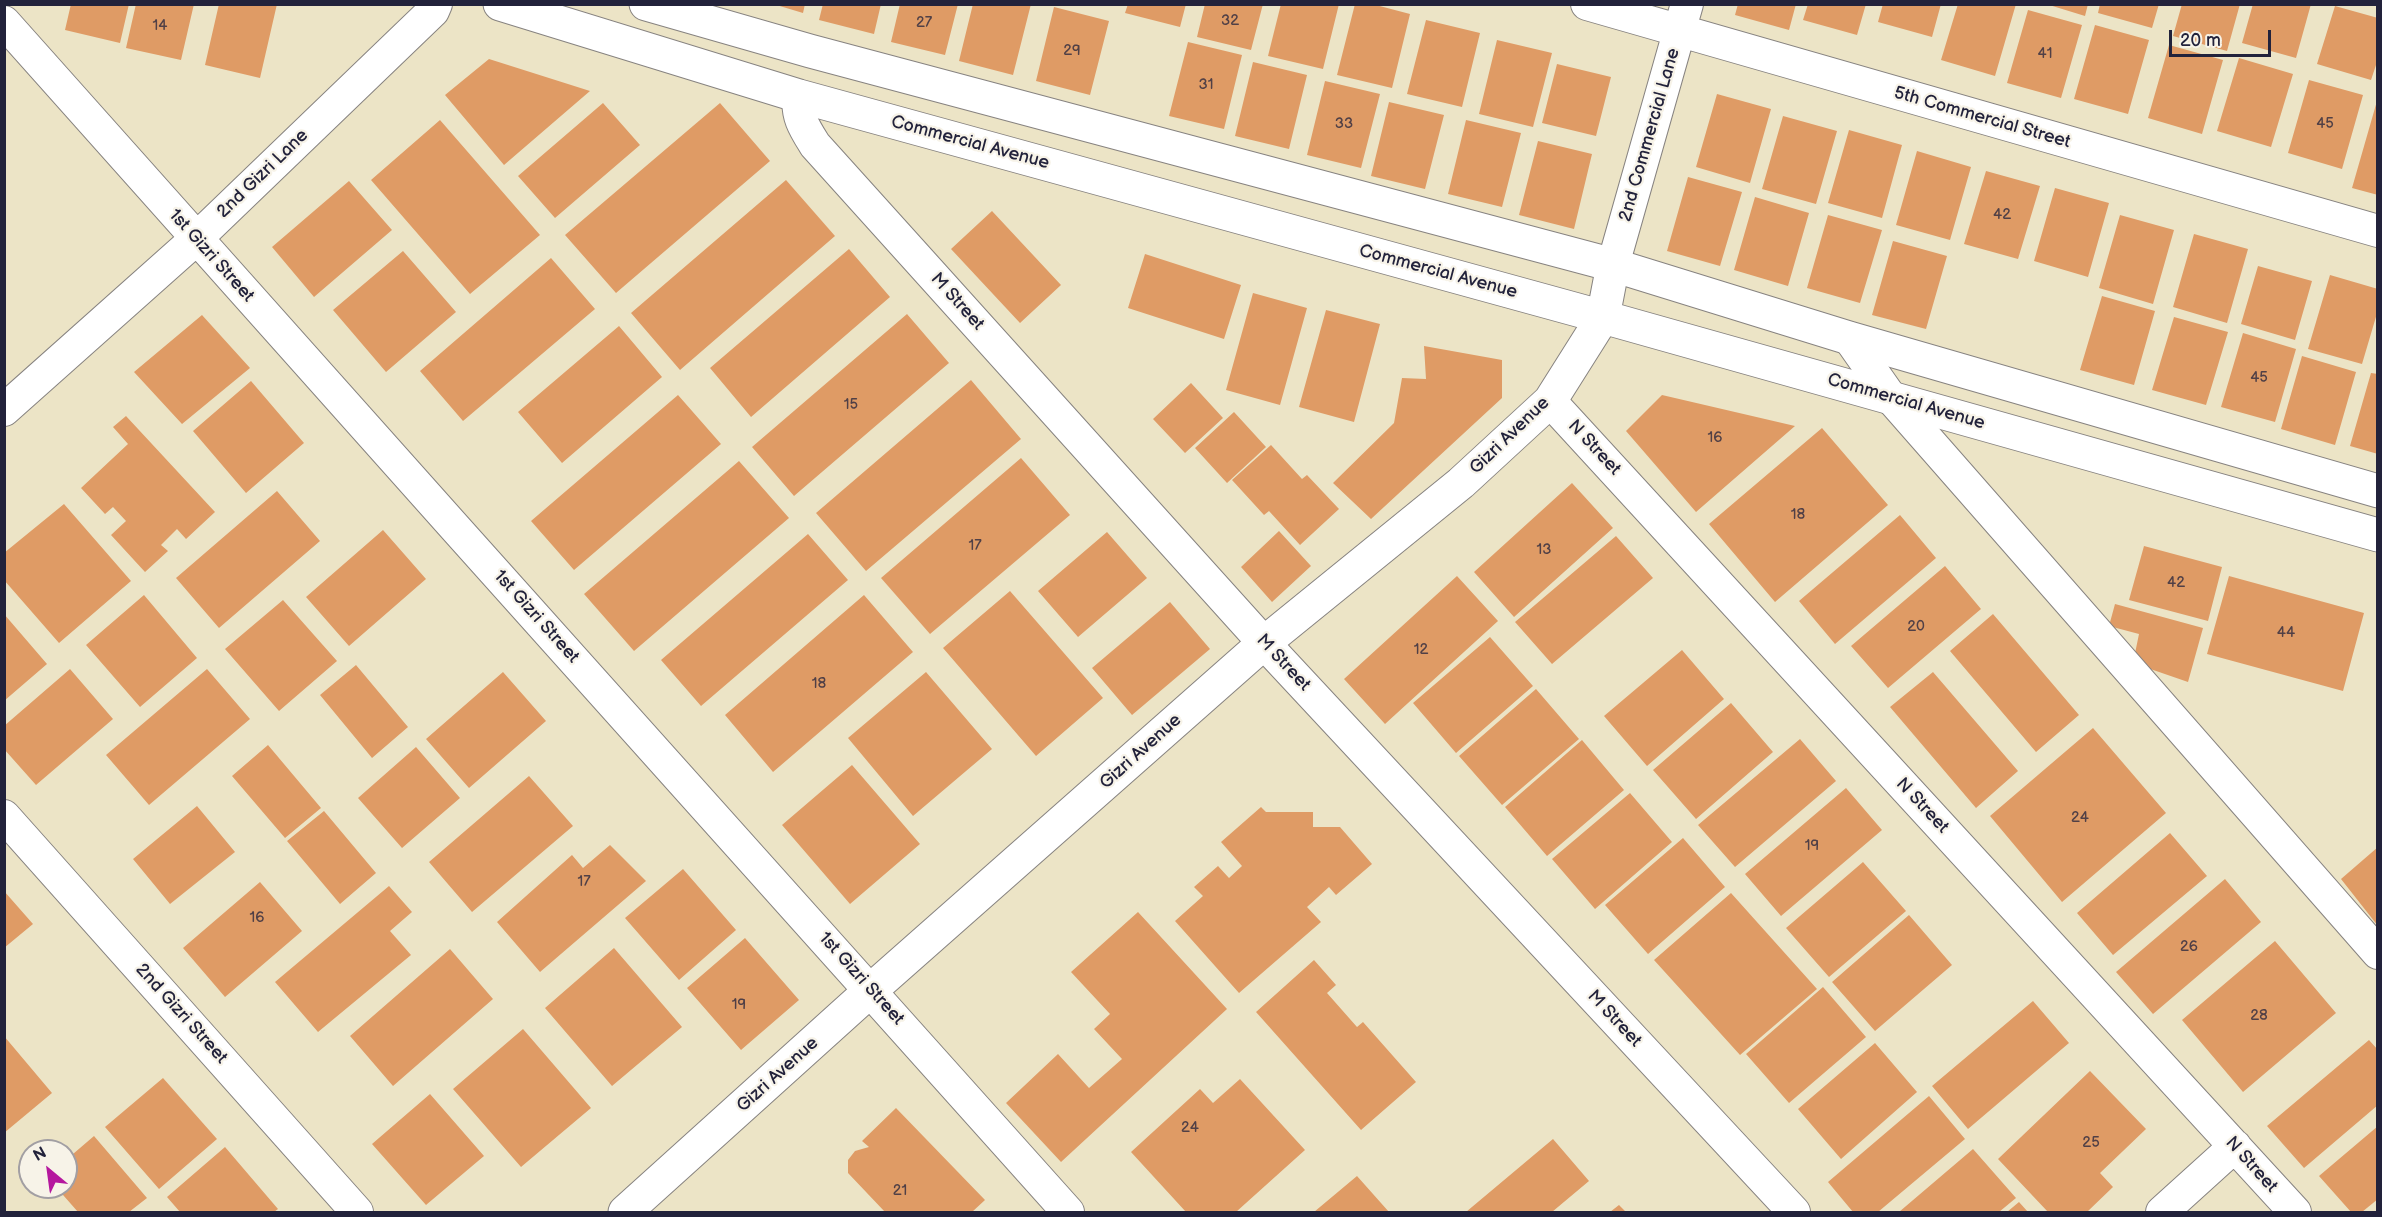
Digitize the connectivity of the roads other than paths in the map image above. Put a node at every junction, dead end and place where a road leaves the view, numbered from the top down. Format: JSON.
{"nodes":[{"id":1,"x":436,"y":4,"type":"edge"},
{"id":2,"x":500,"y":4,"type":"edge"},
{"id":3,"x":646,"y":4,"type":"edge"},
{"id":4,"x":1587,"y":4,"type":"edge"},
{"id":5,"x":1683,"y":18,"type":"edge"},
{"id":6,"x":4,"y":22,"type":"edge"},
{"id":7,"x":799,"y":96,"type":"junction"},
{"id":8,"x":2378,"y":231,"type":"edge"},
{"id":9,"x":196,"y":239,"type":"junction"},
{"id":10,"x":1612,"y":265,"type":"junction"},
{"id":11,"x":1604,"y":317,"type":"junction"},
{"id":12,"x":1849,"y":338,"type":"junction"},
{"id":13,"x":1891,"y":398,"type":"junction"},
{"id":14,"x":1550,"y":401,"type":"junction"},
{"id":15,"x":4,"y":410,"type":"edge"},
{"id":16,"x":2378,"y":491,"type":"edge"},
{"id":17,"x":2378,"y":535,"type":"edge"},
{"id":18,"x":1264,"y":643,"type":"junction"},
{"id":19,"x":4,"y":816,"type":"edge"},
{"id":20,"x":2378,"y":953,"type":"edge"},
{"id":21,"x":871,"y":990,"type":"junction"},
{"id":22,"x":2235,"y":1146,"type":"junction"},
{"id":23,"x":357,"y":1212,"type":"edge"},
{"id":24,"x":625,"y":1212,"type":"edge"},
{"id":25,"x":1068,"y":1212,"type":"edge"},
{"id":26,"x":1794,"y":1212,"type":"edge"},
{"id":27,"x":2162,"y":1212,"type":"edge"},
{"id":28,"x":2295,"y":1212,"type":"edge"}],
"edges":[{"from":1,"to":9,"type":"street","name":"2nd Gizri Lane"},
{"from":2,"to":7,"type":"main road","name":"Commercial Avenue"},
{"from":3,"to":10,"type":"main road"},
{"from":4,"to":5,"type":"street","name":"5th Commercial Street"},
{"from":5,"to":8,"type":"street","name":"5th Commercial Street"},
{"from":5,"to":10,"type":"street","name":"2nd Commercial Lane"},
{"from":6,"to":9,"type":"street","name":"1st Gizri Street"},
{"from":7,"to":11,"type":"main road","name":"Commercial Avenue"},
{"from":7,"to":18,"type":"street","name":"M Street"},
{"from":9,"to":15,"type":"street","name":"2nd Gizri Lane"},
{"from":9,"to":21,"type":"street","name":"1st Gizri Street"},
{"from":10,"to":11,"type":"main road","name":"Gizri Avenue"},
{"from":10,"to":12,"type":"main road"},
{"from":11,"to":13,"type":"main road","name":"Commercial Avenue"},
{"from":11,"to":14,"type":"main road","name":"Gizri Avenue"},
{"from":12,"to":13,"type":"street"},
{"from":12,"to":16,"type":"main road"},
{"from":13,"to":17,"type":"main road","name":"Commercial Avenue"},
{"from":13,"to":20,"type":"street"},
{"from":14,"to":18,"type":"main road","name":"Gizri Avenue"},
{"from":14,"to":22,"type":"street","name":"N Street"},
{"from":18,"to":21,"type":"main road","name":"Gizri Avenue"},
{"from":18,"to":26,"type":"street","name":"M Street"},
{"from":19,"to":23,"type":"street","name":"2nd Gizri Street"},
{"from":21,"to":24,"type":"main road","name":"Gizri Avenue"},
{"from":21,"to":25,"type":"street","name":"1st Gizri Street"},
{"from":22,"to":27,"type":"street"},
{"from":22,"to":28,"type":"street","name":"N Street"}]}
